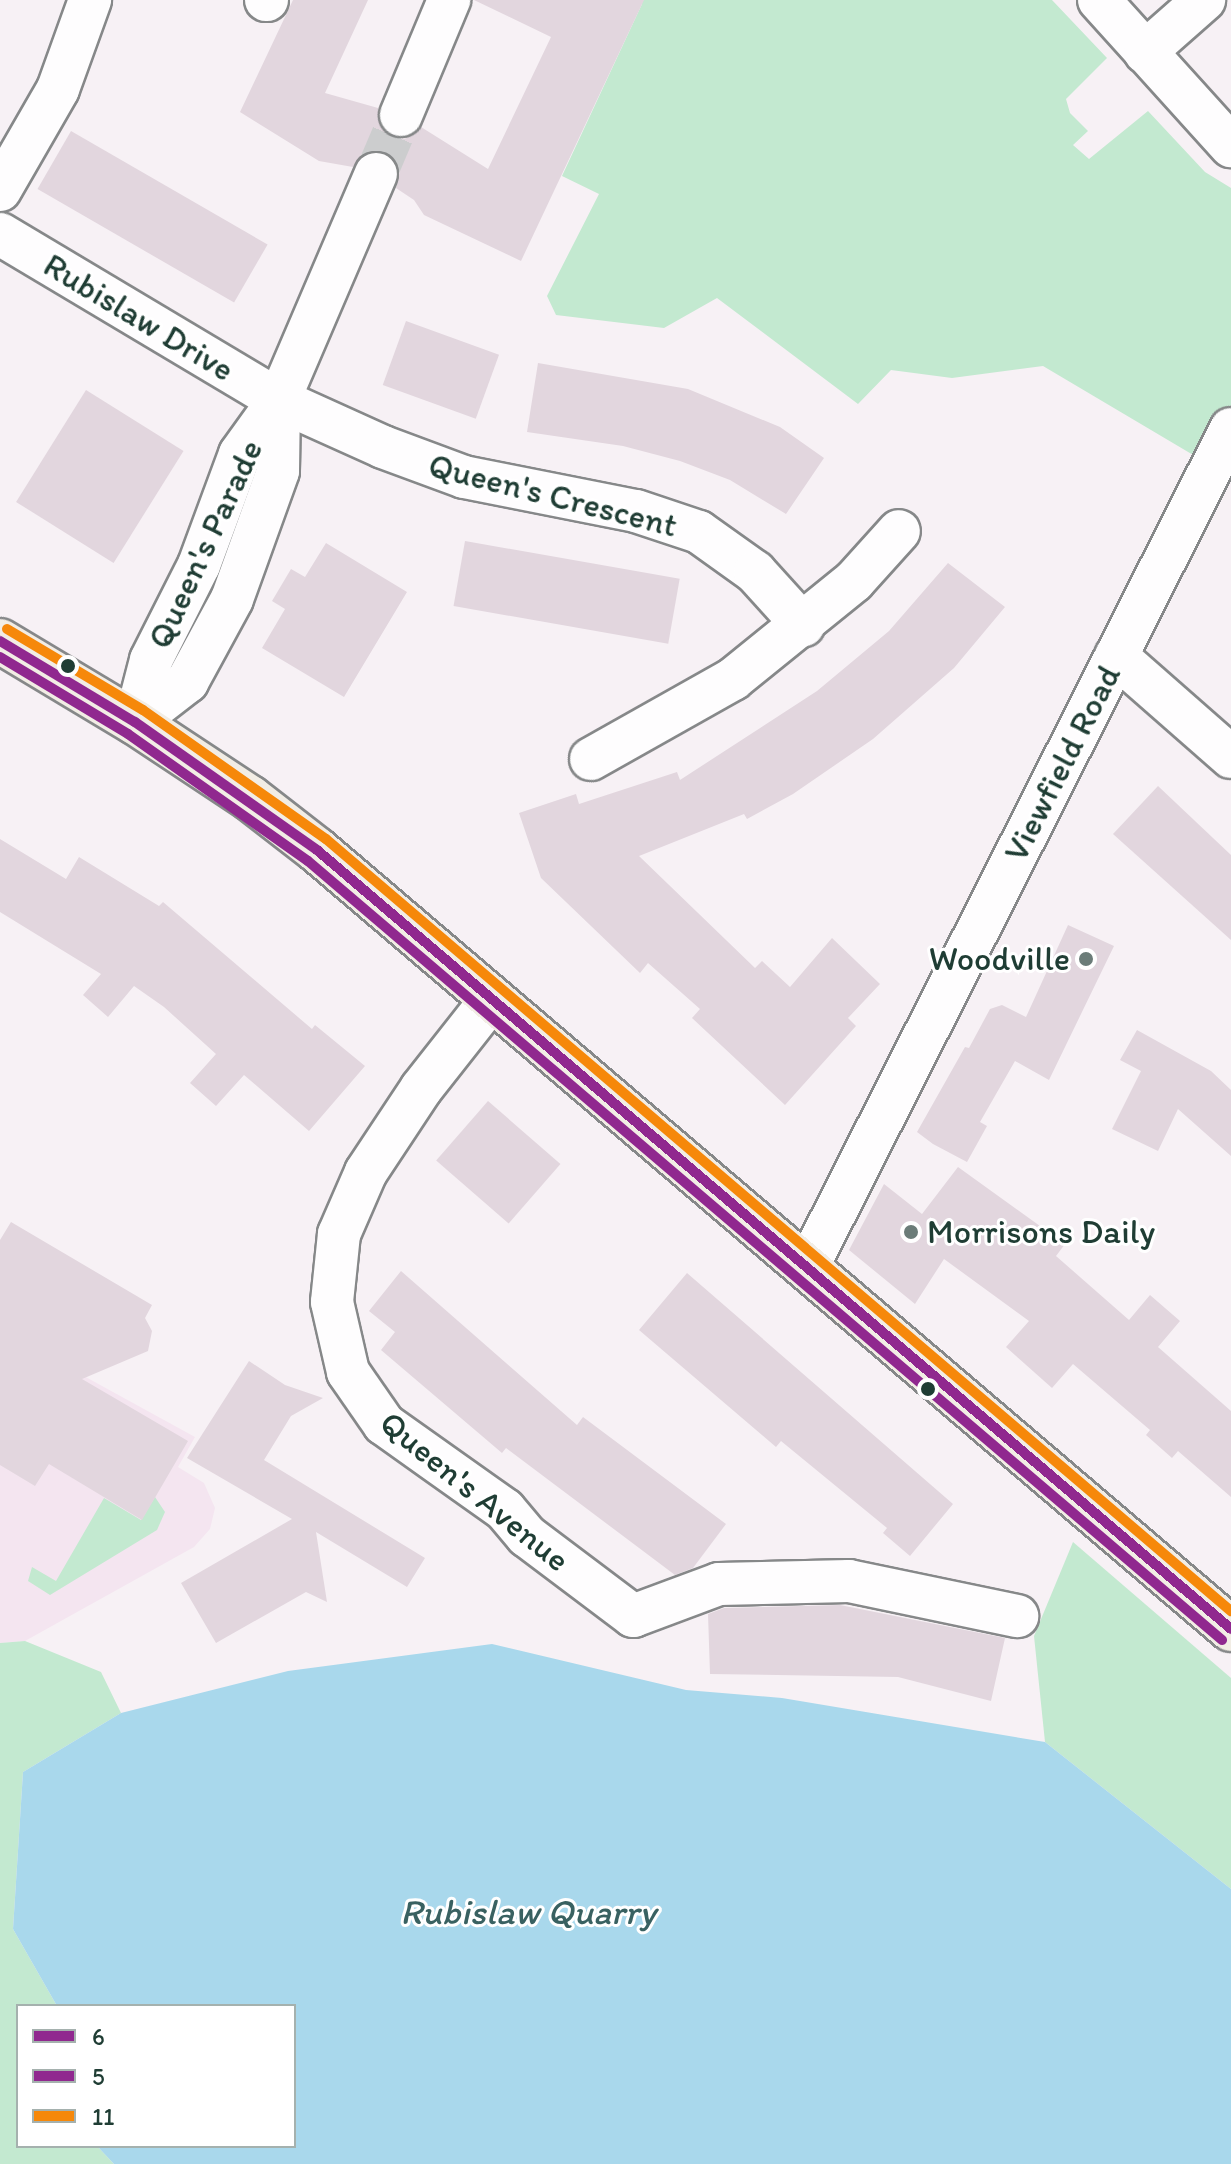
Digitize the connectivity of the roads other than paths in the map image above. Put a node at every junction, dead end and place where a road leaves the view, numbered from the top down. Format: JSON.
{"nodes":[{"id":1,"x":90,"y":0,"type":"edge"},
{"id":2,"x":449,"y":0,"type":"edge"},
{"id":3,"x":1099,"y":0,"type":"edge"},
{"id":4,"x":1204,"y":0,"type":"edge"},
{"id":5,"x":1145,"y":52,"type":"junction"},
{"id":6,"x":401,"y":115,"type":"tunnel mouth"},
{"id":7,"x":1231,"y":146,"type":"edge"},
{"id":8,"x":376,"y":174,"type":"tunnel mouth"},
{"id":9,"x":0,"y":190,"type":"edge"},
{"id":10,"x":0,"y":234,"type":"edge"},
{"id":11,"x":279,"y":400,"type":"junction"},
{"id":12,"x":1231,"y":429,"type":"edge"},
{"id":13,"x":899,"y":531,"type":"dead end"},
{"id":14,"x":803,"y":625,"type":"junction"},
{"id":15,"x":0,"y":641,"type":"edge"},
{"id":16,"x":1116,"y":656,"type":"junction"},
{"id":17,"x":135,"y":722,"type":"junction"},
{"id":18,"x":1231,"y":757,"type":"edge"},
{"id":19,"x":591,"y":759,"type":"dead end"},
{"id":20,"x":491,"y":1000,"type":"junction"},
{"id":21,"x":807,"y":1268,"type":"junction"},
{"id":22,"x":1017,"y":1616,"type":"dead end"},
{"id":23,"x":1231,"y":1629,"type":"edge"}],
"edges":[{"from":1,"to":9,"type":"street"},
{"from":2,"to":6,"type":"street"},
{"from":3,"to":5,"type":"street"},
{"from":4,"to":5,"type":"street"},
{"from":5,"to":7,"type":"street"},
{"from":8,"to":11,"type":"street"},
{"from":10,"to":11,"type":"street","name":"Rubislaw Drive"},
{"from":11,"to":14,"type":"street","name":"Queen's Crescent"},
{"from":11,"to":17,"type":"street","name":"Queen's Parade"},
{"from":12,"to":16,"type":"street","name":"Viewfield Road"},
{"from":13,"to":14,"type":"street"},
{"from":14,"to":19,"type":"street"},
{"from":15,"to":17,"type":"main road"},
{"from":16,"to":18,"type":"street"},
{"from":16,"to":21,"type":"street","name":"Viewfield Road"},
{"from":17,"to":20,"type":"main road"},
{"from":20,"to":21,"type":"main road"},
{"from":20,"to":22,"type":"street","name":"Queen's Avenue"},
{"from":21,"to":23,"type":"main road"}]}
